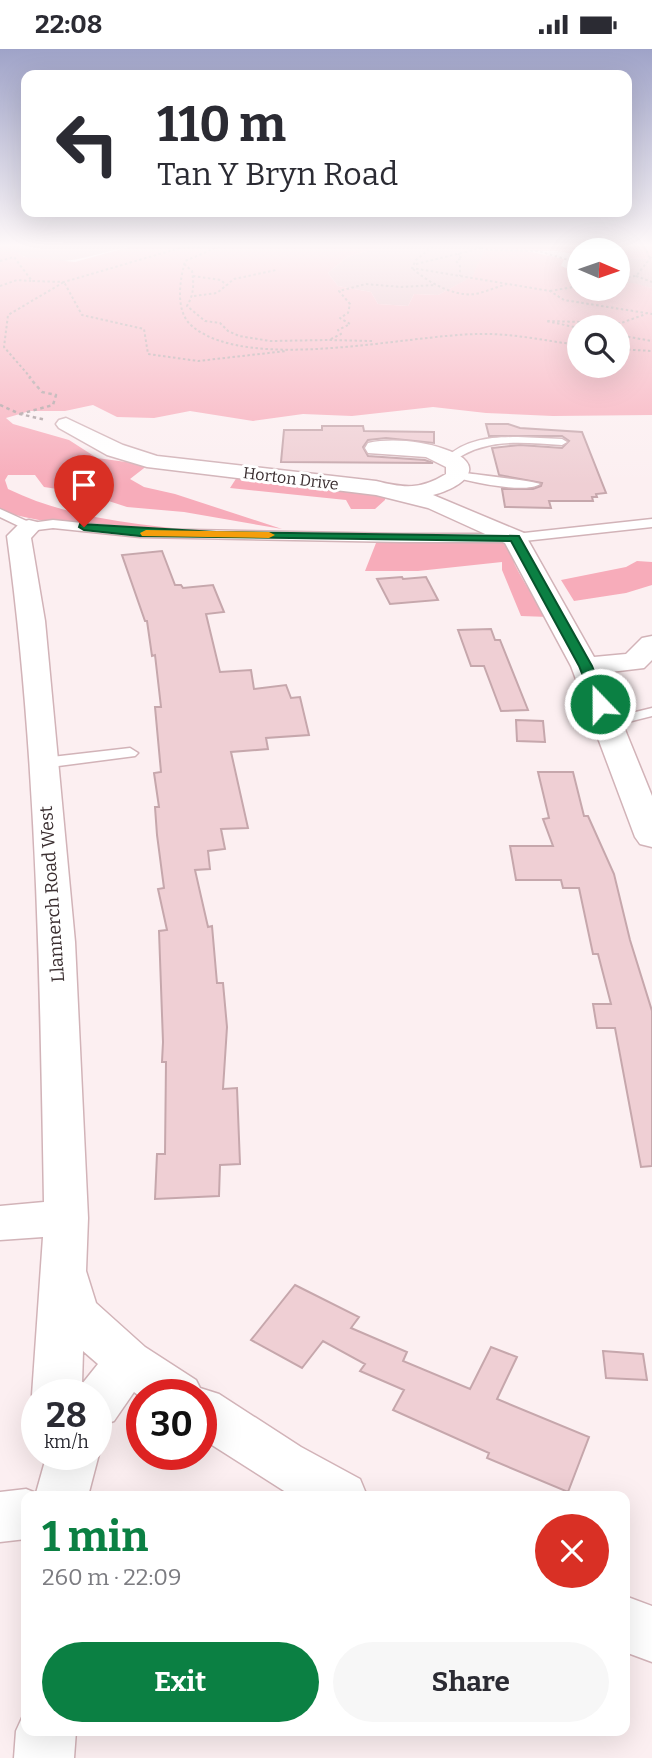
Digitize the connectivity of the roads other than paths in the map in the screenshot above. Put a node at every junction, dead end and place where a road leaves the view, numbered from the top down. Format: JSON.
{"nodes":[{"id":1,"x":66,"y":424,"type":"road end"},
{"id":2,"x":562,"y":442,"type":"dead end"},
{"id":3,"x":376,"y":448,"type":"dead end"},
{"id":4,"x":454,"y":467,"type":"junction"},
{"id":5,"x":534,"y":484,"type":"dead end"},
{"id":6,"x":408,"y":495,"type":"junction"},
{"id":7,"x":14,"y":520,"type":"edge"},
{"id":8,"x":652,"y":523,"type":"edge"},
{"id":9,"x":515,"y":538,"type":"junction"},
{"id":10,"x":652,"y":644,"type":"edge"},
{"id":11,"x":585,"y":666,"type":"junction"},
{"id":12,"x":652,"y":712,"type":"edge"},
{"id":13,"x":608,"y":723,"type":"junction"},
{"id":14,"x":130,"y":753,"type":"dead end"},
{"id":15,"x":43,"y":763,"type":"junction"},
{"id":16,"x":652,"y":837,"type":"edge"},
{"id":17,"x":66,"y":1218,"type":"junction"},
{"id":18,"x":0,"y":1223,"type":"edge"},
{"id":19,"x":65,"y":1267,"type":"junction"},
{"id":20,"x":128,"y":1362,"type":"junction"},
{"id":21,"x":57,"y":1379,"type":"edge"},
{"id":22,"x":154,"y":1379,"type":"edge"},
{"id":23,"x":112,"y":1384,"type":"edge"},
{"id":24,"x":217,"y":1421,"type":"edge"},
{"id":25,"x":59,"y":1470,"type":"edge"},
{"id":26,"x":68,"y":1470,"type":"edge"},
{"id":27,"x":60,"y":1491,"type":"edge"},
{"id":28,"x":62,"y":1491,"type":"edge"},
{"id":29,"x":332,"y":1491,"type":"edge"},
{"id":30,"x":21,"y":1515,"type":"edge"},
{"id":31,"x":0,"y":1517,"type":"edge"},
{"id":32,"x":630,"y":1626,"type":"edge"},
{"id":33,"x":652,"y":1634,"type":"edge"},
{"id":34,"x":46,"y":1736,"type":"edge"},
{"id":35,"x":44,"y":1758,"type":"edge"}],
"edges":[{"from":1,"to":6,"type":"street","name":"Horton Drive"},
{"from":2,"to":4,"type":"lane"},
{"from":3,"to":4,"type":"street"},
{"from":4,"to":5,"type":"lane"},
{"from":4,"to":6,"type":"street"},
{"from":6,"to":9,"type":"street","name":"Horton Drive"},
{"from":7,"to":9,"type":"lane"},
{"from":7,"to":15,"type":"street","name":"Llannerch Road West"},
{"from":8,"to":9,"type":"lane"},
{"from":9,"to":11,"type":"street"},
{"from":10,"to":11,"type":"street"},
{"from":11,"to":13,"type":"street"},
{"from":12,"to":13,"type":"lane"},
{"from":13,"to":16,"type":"street"},
{"from":14,"to":15,"type":"lane"},
{"from":15,"to":17,"type":"street","name":"Llannerch Road West"},
{"from":17,"to":18,"type":"street"},
{"from":17,"to":19,"type":"street","name":"Llannerch Road West"},
{"from":19,"to":20,"type":"street","name":"Llannerch Road West"},
{"from":19,"to":21,"type":"street","name":"Llannerch Road West"},
{"from":20,"to":22,"type":"street","name":"Llannerch Road West"},
{"from":20,"to":23,"type":"street"},
{"from":24,"to":29,"type":"street"},
{"from":25,"to":27,"type":"street"},
{"from":26,"to":28,"type":"street"},
{"from":30,"to":31,"type":"street"},
{"from":32,"to":33,"type":"street"},
{"from":34,"to":35,"type":"street"}]}
